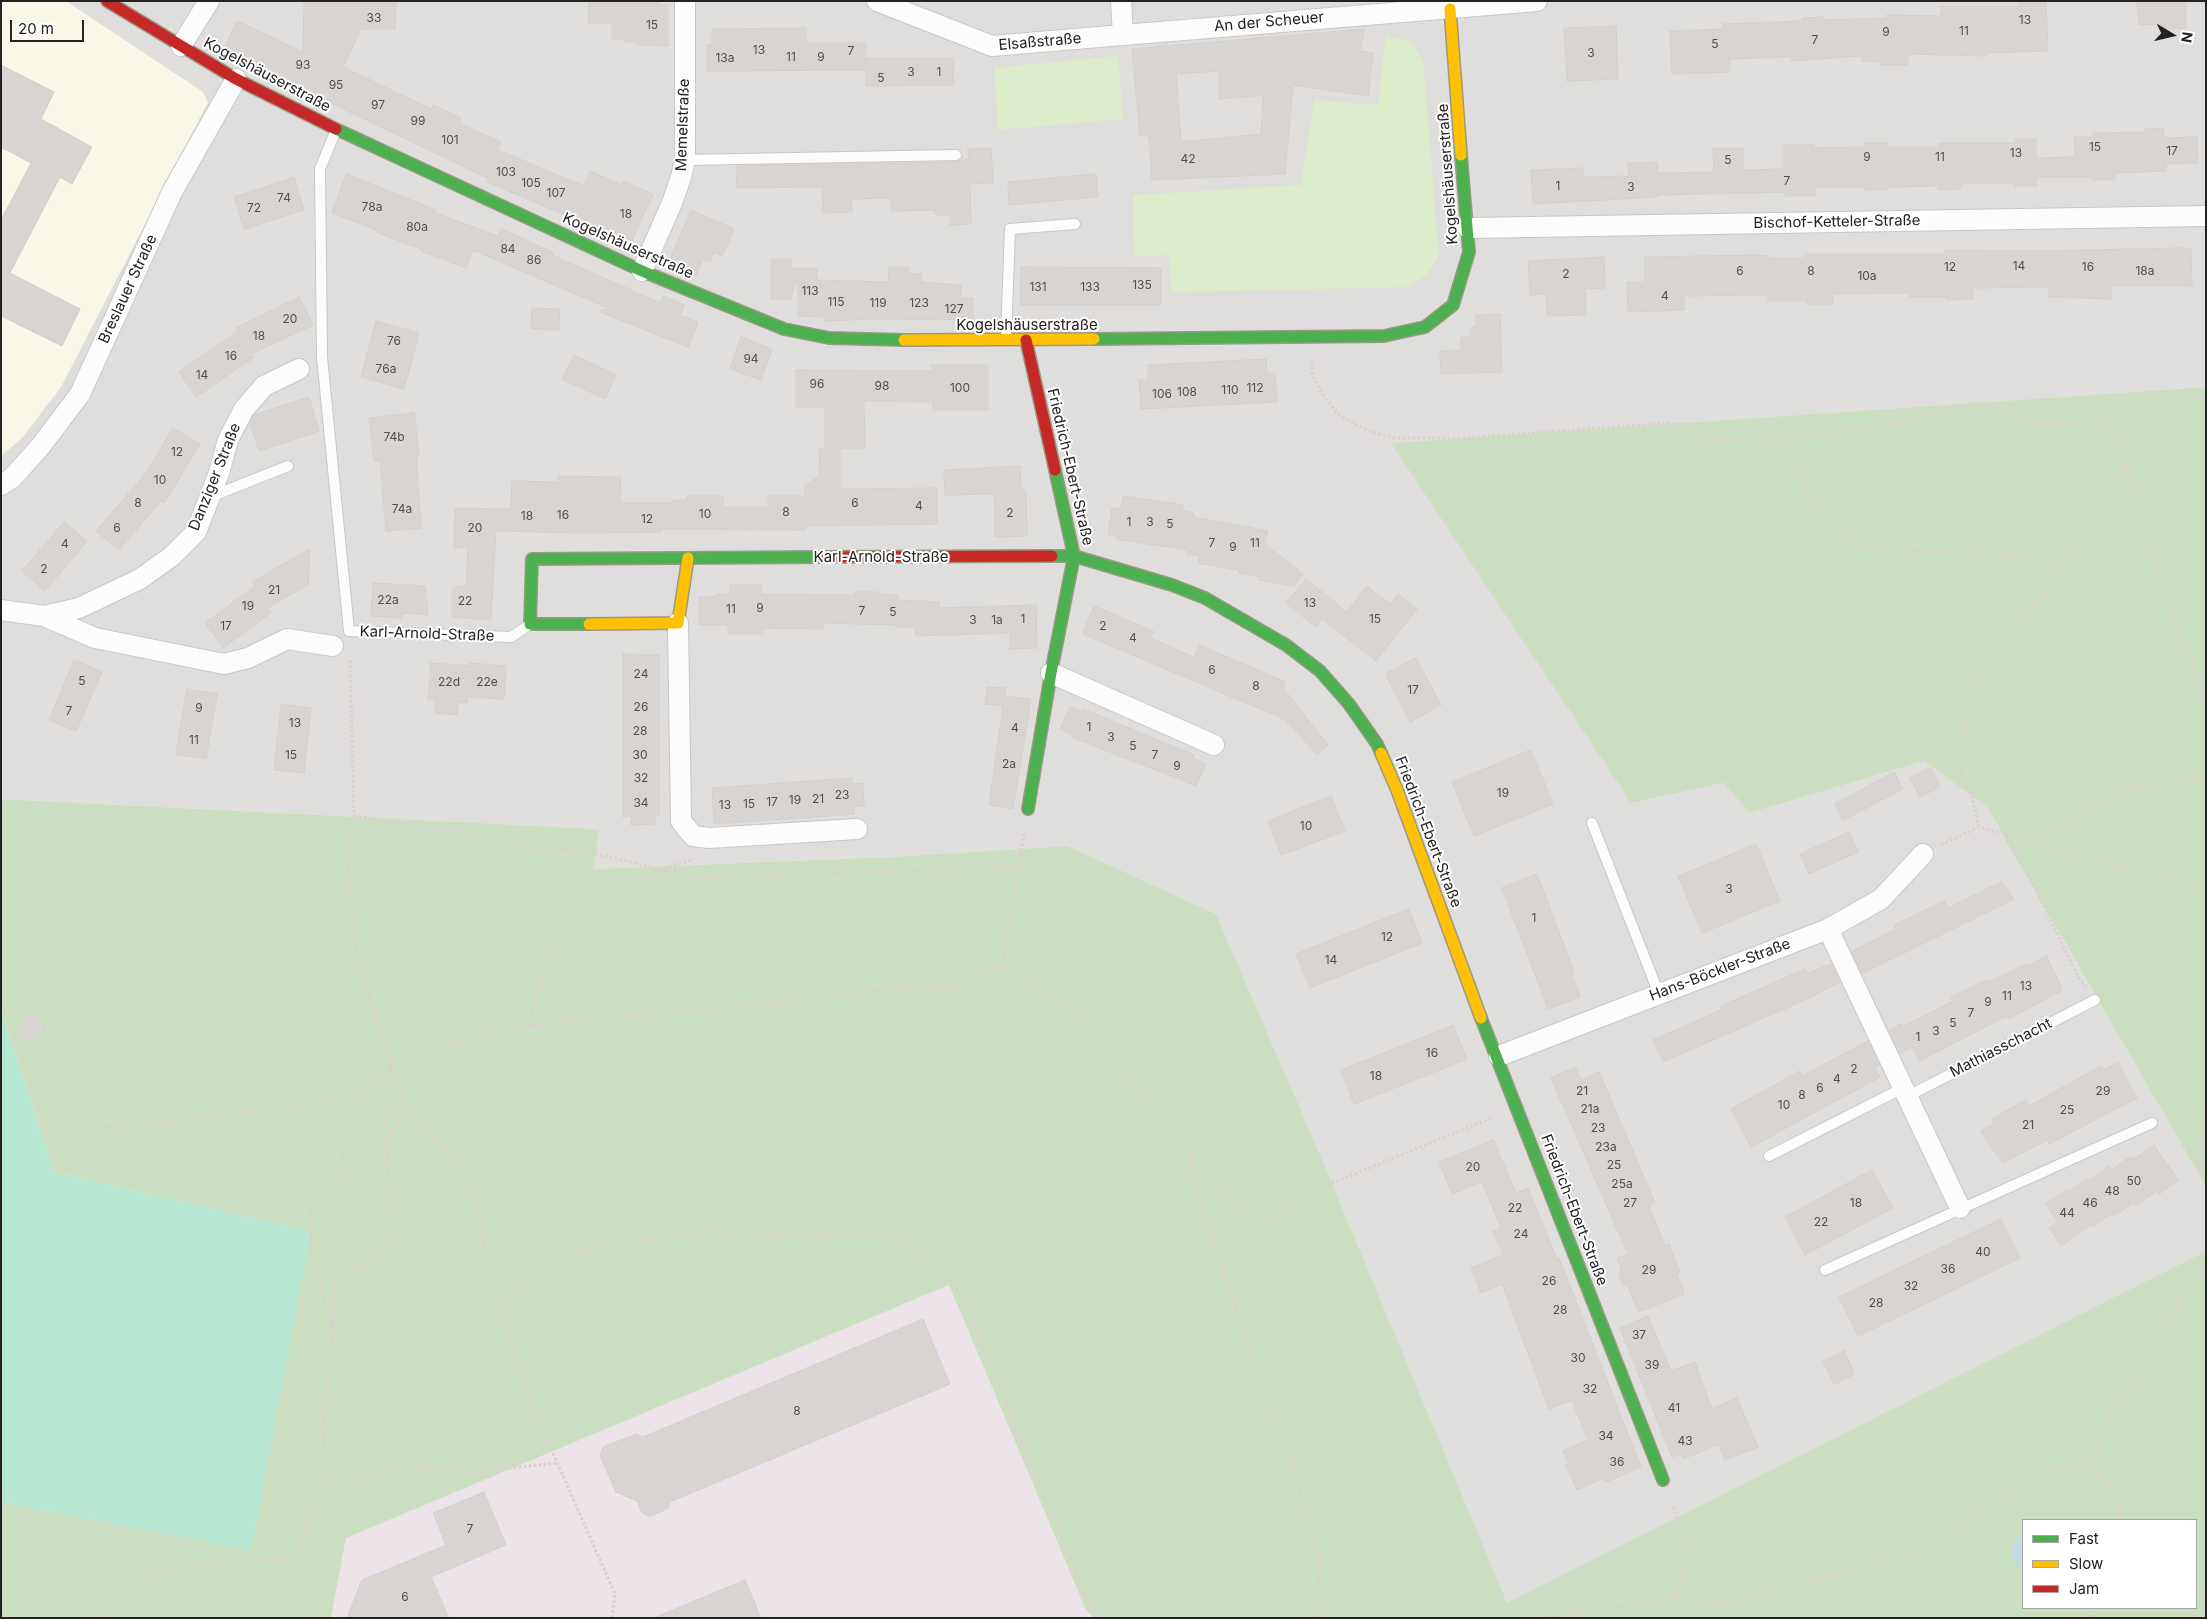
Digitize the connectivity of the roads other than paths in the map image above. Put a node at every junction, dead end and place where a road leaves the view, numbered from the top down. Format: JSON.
{"nodes":[{"id":1,"x":107,"y":1,"type":"edge"},
{"id":2,"x":209,"y":1,"type":"edge"},
{"id":3,"x":685,"y":1,"type":"edge"},
{"id":4,"x":877,"y":1,"type":"edge"},
{"id":5,"x":1120,"y":1,"type":"edge"},
{"id":6,"x":1537,"y":1,"type":"edge"},
{"id":7,"x":1450,"y":9,"type":"junction"},
{"id":8,"x":1122,"y":35,"type":"junction"},
{"id":9,"x":181,"y":46,"type":"junction"},
{"id":10,"x":236,"y":79,"type":"junction"},
{"id":11,"x":337,"y":129,"type":"junction"},
{"id":12,"x":956,"y":155,"type":"dead end"},
{"id":13,"x":685,"y":160,"type":"junction"},
{"id":14,"x":2206,"y":216,"type":"edge"},
{"id":15,"x":1075,"y":224,"type":"dead end"},
{"id":16,"x":1468,"y":228,"type":"junction"},
{"id":17,"x":642,"y":271,"type":"junction"},
{"id":18,"x":1006,"y":340,"type":"junction"},
{"id":19,"x":1026,"y":340,"type":"junction"},
{"id":20,"x":299,"y":369,"type":"dead end"},
{"id":21,"x":288,"y":466,"type":"dead end"},
{"id":22,"x":1,"y":485,"type":"edge"},
{"id":23,"x":209,"y":498,"type":"junction"},
{"id":24,"x":1074,"y":556,"type":"junction"},
{"id":25,"x":688,"y":558,"type":"junction"},
{"id":26,"x":1,"y":610,"type":"edge"},
{"id":27,"x":44,"y":616,"type":"junction"},
{"id":28,"x":678,"y":622,"type":"junction"},
{"id":29,"x":530,"y":624,"type":"junction"},
{"id":30,"x":349,"y":631,"type":"joint"},
{"id":31,"x":333,"y":646,"type":"dead end"},
{"id":32,"x":1051,"y":673,"type":"junction"},
{"id":33,"x":1214,"y":745,"type":"dead end"},
{"id":34,"x":1028,"y":809,"type":"road end"},
{"id":35,"x":1592,"y":823,"type":"dead end"},
{"id":36,"x":857,"y":829,"type":"dead end"},
{"id":37,"x":1923,"y":854,"type":"road end"},
{"id":38,"x":1828,"y":929,"type":"junction"},
{"id":39,"x":1659,"y":994,"type":"junction"},
{"id":40,"x":2095,"y":1000,"type":"road end"},
{"id":41,"x":1499,"y":1056,"type":"junction"},
{"id":42,"x":1905,"y":1092,"type":"junction"},
{"id":43,"x":2152,"y":1123,"type":"dead end"},
{"id":44,"x":1769,"y":1156,"type":"dead end"},
{"id":45,"x":1960,"y":1208,"type":"junction"},
{"id":46,"x":1825,"y":1270,"type":"dead end"},
{"id":47,"x":1663,"y":1480,"type":"road end"}],
"edges":[{"from":1,"to":9,"type":"street","name":"Kogelshäuserstraße"},
{"from":2,"to":9,"type":"street"},
{"from":3,"to":13,"type":"street","name":"Memelstraße"},
{"from":4,"to":8,"type":"street","name":"Elsaßstraße"},
{"from":5,"to":8,"type":"street"},
{"from":6,"to":7,"type":"street","name":"An der Scheuer"},
{"from":7,"to":8,"type":"street","name":"An der Scheuer"},
{"from":7,"to":16,"type":"street","name":"Kogelshäuserstraße"},
{"from":9,"to":10,"type":"street","name":"Kogelshäuserstraße"},
{"from":10,"to":11,"type":"street","name":"Kogelshäuserstraße"},
{"from":10,"to":22,"type":"street","name":"Breslauer Straße"},
{"from":11,"to":17,"type":"street","name":"Kogelshäuserstraße"},
{"from":11,"to":30,"type":"lane","name":"Kogelshäuserstraße"},
{"from":12,"to":13,"type":"lane"},
{"from":13,"to":17,"type":"street","name":"Memelstraße"},
{"from":14,"to":16,"type":"street","name":"Bischof-Ketteler-Straße"},
{"from":15,"to":18,"type":"lane"},
{"from":16,"to":19,"type":"street","name":"Kogelshäuserstraße"},
{"from":17,"to":18,"type":"street","name":"Kogelshäuserstraße"},
{"from":18,"to":19,"type":"street","name":"Kogelshäuserstraße"},
{"from":19,"to":24,"type":"street","name":"Friedrich-Ebert-Straße"},
{"from":20,"to":23,"type":"street","name":"Danziger Straße"},
{"from":21,"to":23,"type":"lane"},
{"from":23,"to":27,"type":"street","name":"Danziger Straße"},
{"from":24,"to":25,"type":"street","name":"Karl-Arnold-Straße"},
{"from":24,"to":32,"type":"street"},
{"from":24,"to":41,"type":"street","name":"Friedrich-Ebert-Straße"},
{"from":25,"to":28,"type":"street"},
{"from":25,"to":29,"type":"street","name":"Karl-Arnold-Straße"},
{"from":26,"to":27,"type":"street","name":"Danziger Straße"},
{"from":27,"to":31,"type":"street","name":"Danziger Straße"},
{"from":28,"to":29,"type":"street"},
{"from":28,"to":36,"type":"street"},
{"from":29,"to":30,"type":"lane","name":"Karl-Arnold-Straße"},
{"from":32,"to":33,"type":"street"},
{"from":32,"to":34,"type":"street"},
{"from":35,"to":39,"type":"lane"},
{"from":37,"to":38,"type":"street","name":"Hans-Böckler-Straße"},
{"from":38,"to":39,"type":"street","name":"Hans-Böckler-Straße"},
{"from":38,"to":42,"type":"street"},
{"from":39,"to":41,"type":"street","name":"Hans-Böckler-Straße"},
{"from":40,"to":42,"type":"lane","name":"Mathiasschacht"},
{"from":41,"to":47,"type":"street","name":"Friedrich-Ebert-Straße"},
{"from":42,"to":44,"type":"lane","name":"Mathiasschacht"},
{"from":42,"to":45,"type":"street"},
{"from":43,"to":45,"type":"lane"},
{"from":45,"to":46,"type":"lane"}]}
